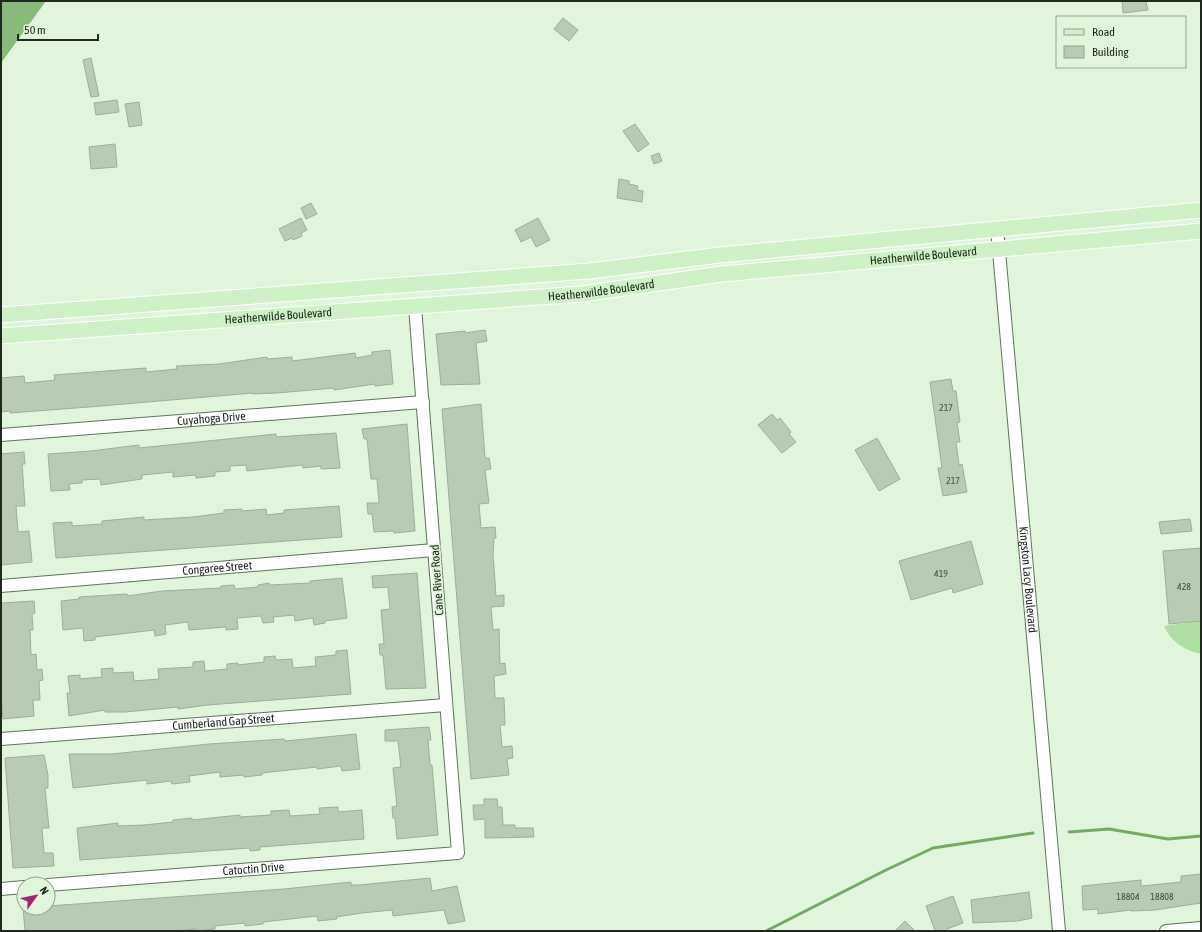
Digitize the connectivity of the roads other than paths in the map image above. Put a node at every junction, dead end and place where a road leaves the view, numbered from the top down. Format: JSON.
{"nodes":[{"id":1,"x":1201,"y":210,"type":"edge"},
{"id":2,"x":997,"y":228,"type":"junction"},
{"id":3,"x":1201,"y":231,"type":"edge"},
{"id":4,"x":999,"y":248,"type":"junction"},
{"id":5,"x":720,"y":255,"type":"junction"},
{"id":6,"x":722,"y":274,"type":"junction"},
{"id":7,"x":415,"y":307,"type":"junction"},
{"id":8,"x":1,"y":315,"type":"edge"},
{"id":9,"x":1,"y":336,"type":"edge"},
{"id":10,"x":423,"y":402,"type":"junction"},
{"id":11,"x":1,"y":435,"type":"edge"},
{"id":12,"x":434,"y":550,"type":"junction"},
{"id":13,"x":1,"y":586,"type":"edge"},
{"id":14,"x":446,"y":706,"type":"junction"},
{"id":15,"x":1,"y":739,"type":"edge"},
{"id":16,"x":458,"y":853,"type":"joint"},
{"id":17,"x":56,"y":884,"type":"edge"},
{"id":18,"x":16,"y":888,"type":"edge"},
{"id":19,"x":1,"y":889,"type":"edge"},
{"id":20,"x":1201,"y":928,"type":"edge"},
{"id":21,"x":1060,"y":931,"type":"edge"},
{"id":22,"x":1166,"y":931,"type":"edge"}],
"edges":[{"from":1,"to":2,"type":"main road","name":"Heatherwilde Boulevard"},
{"from":2,"to":4,"type":"street","name":"Kingston Lacy Boulevard"},
{"from":2,"to":5,"type":"main road","name":"Heatherwilde Boulevard"},
{"from":3,"to":4,"type":"main road","name":"Heatherwilde Boulevard"},
{"from":4,"to":6,"type":"main road","name":"Heatherwilde Boulevard"},
{"from":4,"to":21,"type":"street","name":"Kingston Lacy Boulevard"},
{"from":5,"to":6,"type":"main road"},
{"from":5,"to":8,"type":"main road","name":"Heatherwilde Boulevard"},
{"from":6,"to":7,"type":"main road","name":"Heatherwilde Boulevard"},
{"from":7,"to":9,"type":"main road","name":"Heatherwilde Boulevard"},
{"from":7,"to":10,"type":"street","name":"Cane River Road"},
{"from":10,"to":11,"type":"street","name":"Cuyahoga Drive"},
{"from":10,"to":12,"type":"street","name":"Cane River Road"},
{"from":12,"to":13,"type":"street","name":"Congaree Street"},
{"from":12,"to":14,"type":"street","name":"Cane River Road"},
{"from":14,"to":15,"type":"street","name":"Cumberland Gap Street"},
{"from":14,"to":16,"type":"street","name":"Cane River Road"},
{"from":16,"to":17,"type":"street","name":"Catoctin Drive"},
{"from":18,"to":19,"type":"street"},
{"from":20,"to":22,"type":"street"}]}
